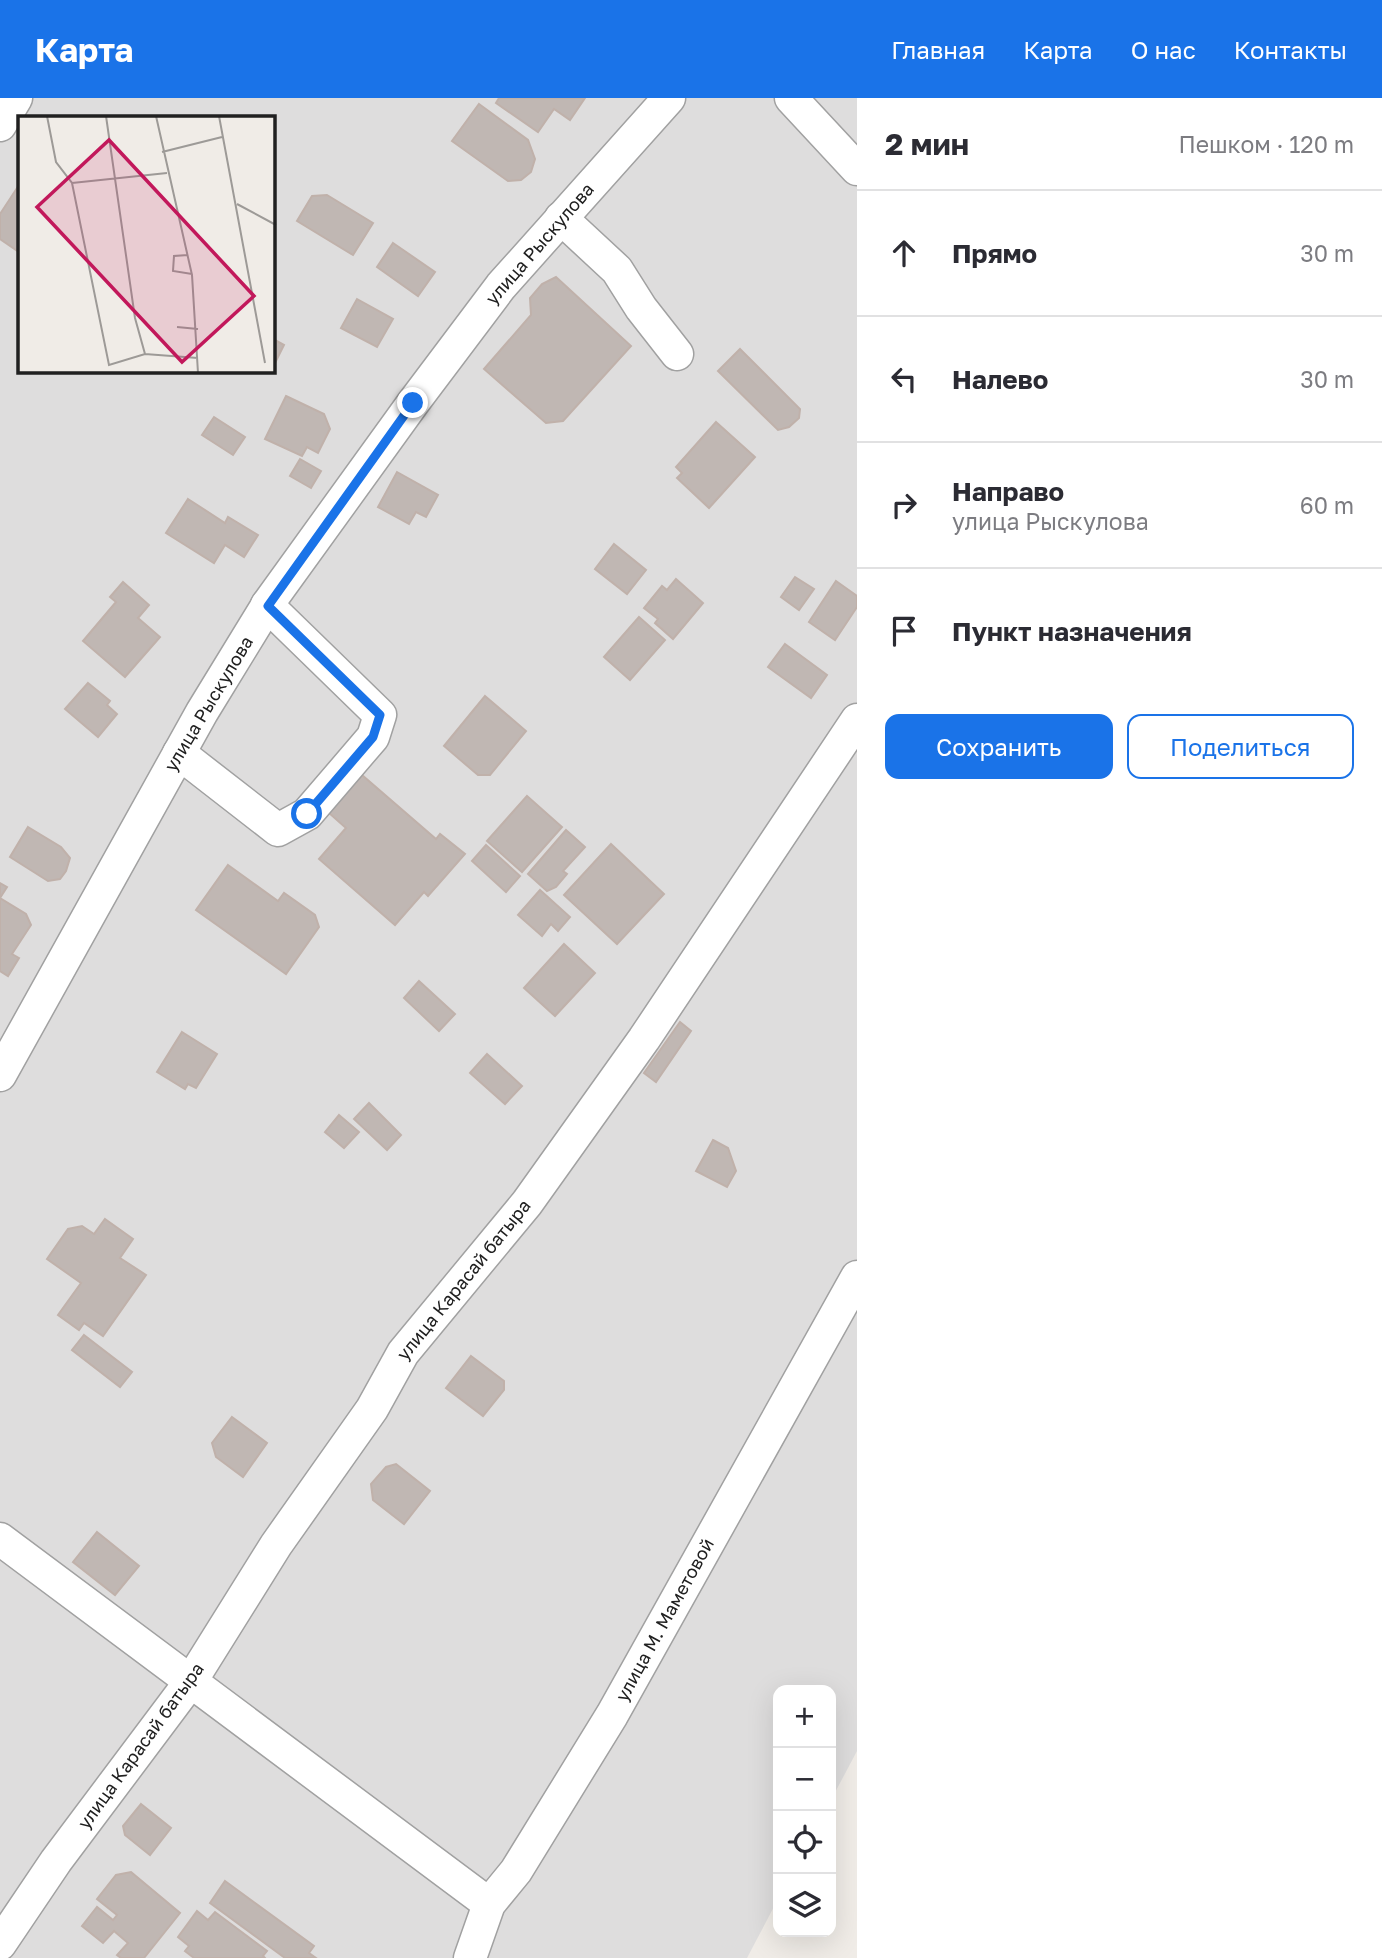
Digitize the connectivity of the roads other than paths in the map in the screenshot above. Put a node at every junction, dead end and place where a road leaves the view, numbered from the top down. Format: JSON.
{"nodes":[{"id":1,"x":16,"y":98,"type":"edge"},
{"id":2,"x":669,"y":98,"type":"edge"},
{"id":3,"x":791,"y":98,"type":"edge"},
{"id":4,"x":0,"y":125,"type":"edge"},
{"id":5,"x":857,"y":169,"type":"edge"},
{"id":6,"x":561,"y":218,"type":"junction"},
{"id":7,"x":677,"y":354,"type":"dead end"},
{"id":8,"x":268,"y":606,"type":"junction"},
{"id":9,"x":857,"y":720,"type":"edge"},
{"id":10,"x":179,"y":753,"type":"junction"},
{"id":11,"x":0,"y":1075,"type":"edge"},
{"id":12,"x":857,"y":1277,"type":"edge"},
{"id":13,"x":0,"y":1539,"type":"edge"},
{"id":14,"x":191,"y":1681,"type":"junction"},
{"id":15,"x":489,"y":1904,"type":"junction"},
{"id":16,"x":0,"y":1944,"type":"edge"},
{"id":17,"x":470,"y":1958,"type":"edge"}],
"edges":[{"from":1,"to":4,"type":"street"},
{"from":2,"to":6,"type":"street","name":"улица Рыскулова"},
{"from":3,"to":5,"type":"street"},
{"from":6,"to":7,"type":"street"},
{"from":6,"to":8,"type":"street","name":"улица Рыскулова"},
{"from":8,"to":10,"type":"street","name":"улица Рыскулова"},
{"from":8,"to":10,"type":"street"},
{"from":9,"to":14,"type":"street","name":"улица Карасай батыра"},
{"from":10,"to":11,"type":"street","name":"улица Рыскулова"},
{"from":12,"to":15,"type":"street","name":"улица М. Маметовой"},
{"from":13,"to":14,"type":"street"},
{"from":14,"to":15,"type":"street"},
{"from":14,"to":16,"type":"street","name":"улица Карасай батыра"},
{"from":15,"to":17,"type":"street","name":"улица М. Маметовой"}]}
